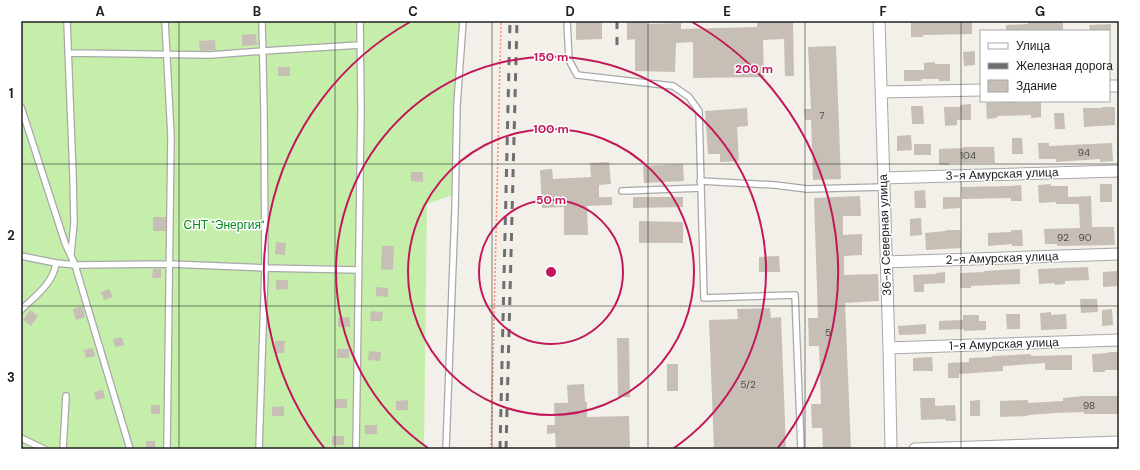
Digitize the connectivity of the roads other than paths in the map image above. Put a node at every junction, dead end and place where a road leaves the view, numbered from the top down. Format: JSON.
{"nodes":[{"id":1,"x":66,"y":21,"type":"edge"},
{"id":2,"x":165,"y":21,"type":"edge"},
{"id":3,"x":262,"y":21,"type":"edge"},
{"id":4,"x":360,"y":21,"type":"edge"},
{"id":5,"x":463,"y":21,"type":"edge"},
{"id":6,"x":567,"y":21,"type":"edge"},
{"id":7,"x":879,"y":21,"type":"edge"},
{"id":8,"x":360,"y":45,"type":"junction"},
{"id":9,"x":262,"y":51,"type":"junction"},
{"id":10,"x":68,"y":53,"type":"junction"},
{"id":11,"x":167,"y":55,"type":"junction"},
{"id":12,"x":980,"y":90,"type":"edge"},
{"id":13,"x":881,"y":92,"type":"junction"},
{"id":14,"x":21,"y":107,"type":"edge"},
{"id":15,"x":1119,"y":171,"type":"edge"},
{"id":16,"x":700,"y":181,"type":"junction"},
{"id":17,"x":884,"y":182,"type":"junction"},
{"id":18,"x":701,"y":188,"type":"junction"},
{"id":19,"x":622,"y":191,"type":"dead end"},
{"id":20,"x":1119,"y":254,"type":"edge"},
{"id":21,"x":21,"y":256,"type":"edge"},
{"id":22,"x":71,"y":256,"type":"junction"},
{"id":23,"x":886,"y":262,"type":"junction"},
{"id":24,"x":56,"y":263,"type":"junction"},
{"id":25,"x":170,"y":264,"type":"junction"},
{"id":26,"x":75,"y":265,"type":"junction"},
{"id":27,"x":265,"y":268,"type":"junction"},
{"id":28,"x":358,"y":270,"type":"junction"},
{"id":29,"x":21,"y":310,"type":"edge"},
{"id":30,"x":1119,"y":340,"type":"edge"},
{"id":31,"x":889,"y":348,"type":"junction"},
{"id":32,"x":66,"y":396,"type":"dead end"},
{"id":33,"x":21,"y":438,"type":"edge"},
{"id":34,"x":1119,"y":442,"type":"edge"},
{"id":35,"x":44,"y":449,"type":"edge"},
{"id":36,"x":63,"y":449,"type":"edge"},
{"id":37,"x":130,"y":449,"type":"edge"},
{"id":38,"x":167,"y":449,"type":"edge"},
{"id":39,"x":259,"y":449,"type":"edge"},
{"id":40,"x":356,"y":449,"type":"edge"},
{"id":41,"x":446,"y":449,"type":"edge"},
{"id":42,"x":801,"y":449,"type":"edge"},
{"id":43,"x":891,"y":449,"type":"edge"},
{"id":44,"x":915,"y":449,"type":"edge"}],
"edges":[{"from":1,"to":10,"type":"lane"},
{"from":2,"to":11,"type":"lane"},
{"from":3,"to":9,"type":"lane"},
{"from":4,"to":8,"type":"lane"},
{"from":5,"to":41,"type":"lane"},
{"from":6,"to":16,"type":"lane"},
{"from":7,"to":13,"type":"street","name":"36-я Северная улица"},
{"from":8,"to":9,"type":"lane"},
{"from":8,"to":28,"type":"lane"},
{"from":9,"to":11,"type":"lane"},
{"from":9,"to":27,"type":"lane"},
{"from":10,"to":11,"type":"lane"},
{"from":10,"to":22,"type":"lane"},
{"from":11,"to":25,"type":"lane"},
{"from":12,"to":13,"type":"street"},
{"from":13,"to":17,"type":"street","name":"36-я Северная улица"},
{"from":14,"to":22,"type":"lane"},
{"from":15,"to":17,"type":"street","name":"3-я Амурская улица"},
{"from":16,"to":17,"type":"lane"},
{"from":16,"to":18,"type":"lane"},
{"from":17,"to":23,"type":"street","name":"36-я Северная улица"},
{"from":18,"to":19,"type":"lane"},
{"from":18,"to":42,"type":"lane"},
{"from":20,"to":23,"type":"street","name":"2-я Амурская улица"},
{"from":21,"to":24,"type":"lane"},
{"from":22,"to":26,"type":"lane"},
{"from":23,"to":31,"type":"street","name":"36-я Северная улица"},
{"from":24,"to":26,"type":"lane"},
{"from":24,"to":29,"type":"lane"},
{"from":25,"to":26,"type":"lane"},
{"from":25,"to":27,"type":"lane"},
{"from":25,"to":38,"type":"lane"},
{"from":26,"to":37,"type":"lane"},
{"from":27,"to":28,"type":"lane"},
{"from":27,"to":39,"type":"lane"},
{"from":28,"to":40,"type":"lane"},
{"from":30,"to":31,"type":"street","name":"1-я Амурская улица"},
{"from":31,"to":43,"type":"street","name":"36-я Северная улица"},
{"from":32,"to":36,"type":"lane"},
{"from":33,"to":35,"type":"lane"},
{"from":34,"to":44,"type":"street"}]}
